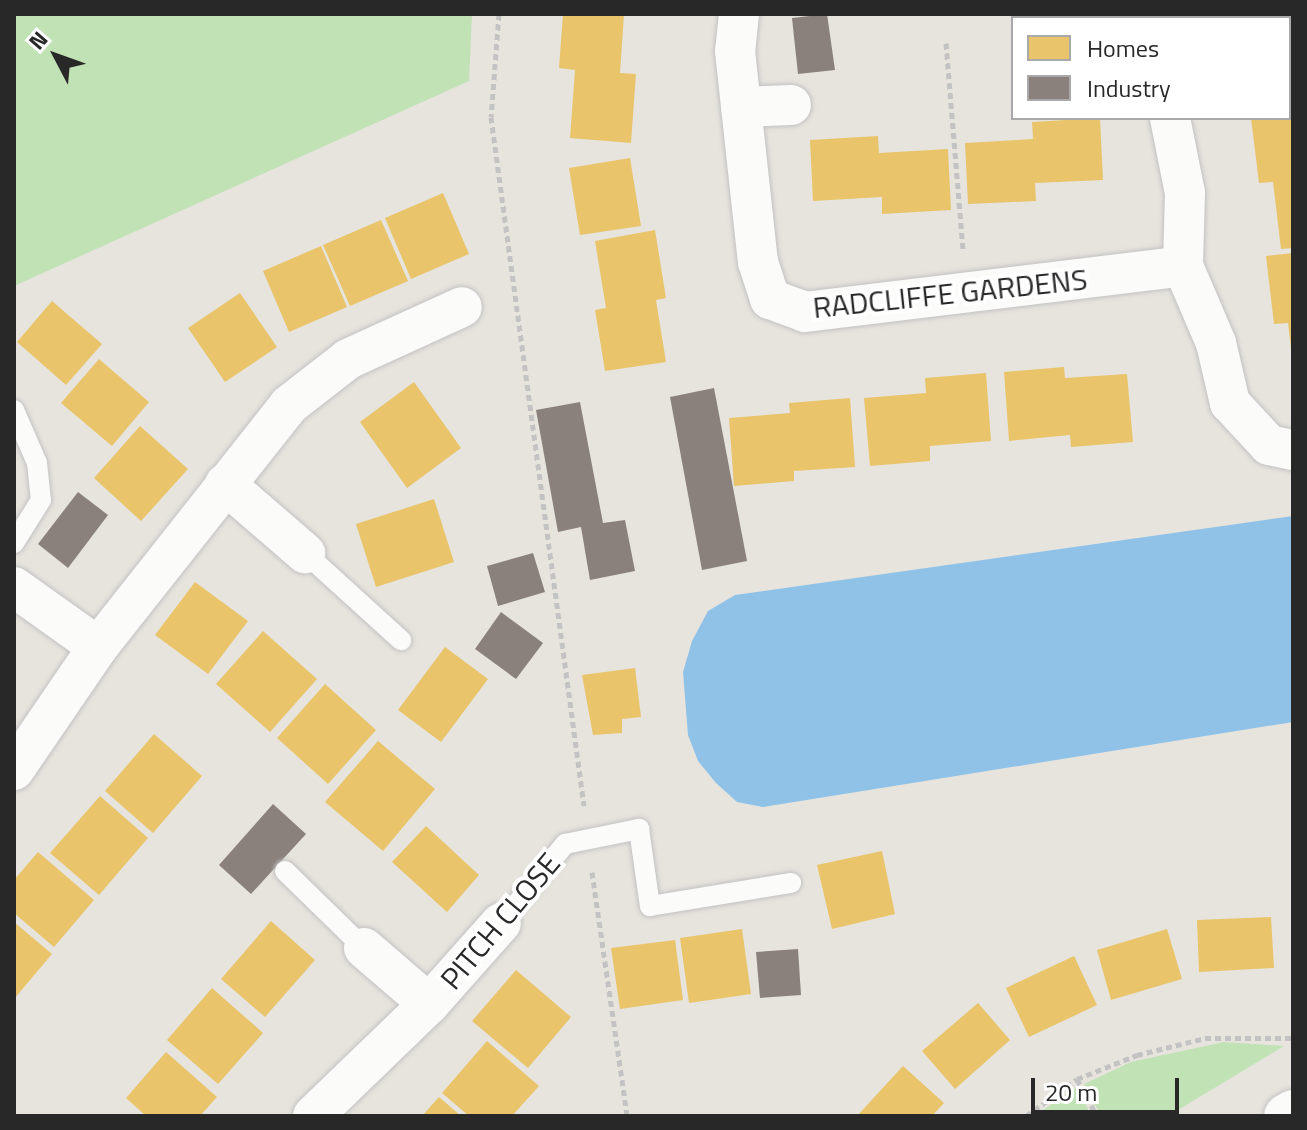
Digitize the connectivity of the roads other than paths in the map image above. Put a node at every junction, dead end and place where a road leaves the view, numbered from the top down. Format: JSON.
{"nodes":[{"id":1,"x":739,"y":14,"type":"edge"},
{"id":2,"x":791,"y":105,"type":"dead end"},
{"id":3,"x":741,"y":107,"type":"junction"},
{"id":4,"x":1170,"y":120,"type":"edge"},
{"id":5,"x":1183,"y":266,"type":"junction"},
{"id":6,"x":462,"y":307,"type":"dead end"},
{"id":7,"x":14,"y":410,"type":"edge"},
{"id":8,"x":1293,"y":450,"type":"edge"},
{"id":9,"x":225,"y":484,"type":"junction"},
{"id":10,"x":14,"y":543,"type":"edge"},
{"id":11,"x":305,"y":553,"type":"joint"},
{"id":12,"x":14,"y":587,"type":"edge"},
{"id":13,"x":401,"y":640,"type":"dead end"},
{"id":14,"x":98,"y":647,"type":"junction"},
{"id":15,"x":14,"y":770,"type":"edge"},
{"id":16,"x":285,"y":871,"type":"dead end"},
{"id":17,"x":791,"y":883,"type":"dead end"},
{"id":18,"x":501,"y":923,"type":"joint"},
{"id":19,"x":364,"y":948,"type":"joint"},
{"id":20,"x":429,"y":1004,"type":"junction"},
{"id":21,"x":1293,"y":1112,"type":"edge"},
{"id":22,"x":313,"y":1116,"type":"edge"},
{"id":23,"x":1286,"y":1116,"type":"edge"}],
"edges":[{"from":1,"to":3,"type":"street","name":"RADCLIFFE GARDENS"},
{"from":2,"to":3,"type":"street"},
{"from":3,"to":5,"type":"street","name":"RADCLIFFE GARDENS"},
{"from":4,"to":5,"type":"street"},
{"from":5,"to":8,"type":"street"},
{"from":6,"to":9,"type":"street"},
{"from":7,"to":10,"type":"lane"},
{"from":9,"to":11,"type":"street"},
{"from":9,"to":14,"type":"street"},
{"from":11,"to":13,"type":"lane"},
{"from":12,"to":14,"type":"street"},
{"from":14,"to":15,"type":"street"},
{"from":16,"to":19,"type":"lane","name":"PITCH CLOSE"},
{"from":17,"to":18,"type":"lane","name":"PITCH CLOSE"},
{"from":18,"to":20,"type":"street","name":"PITCH CLOSE"},
{"from":19,"to":20,"type":"street","name":"PITCH CLOSE"},
{"from":20,"to":22,"type":"street","name":"PITCH CLOSE"},
{"from":21,"to":23,"type":"street"}]}
